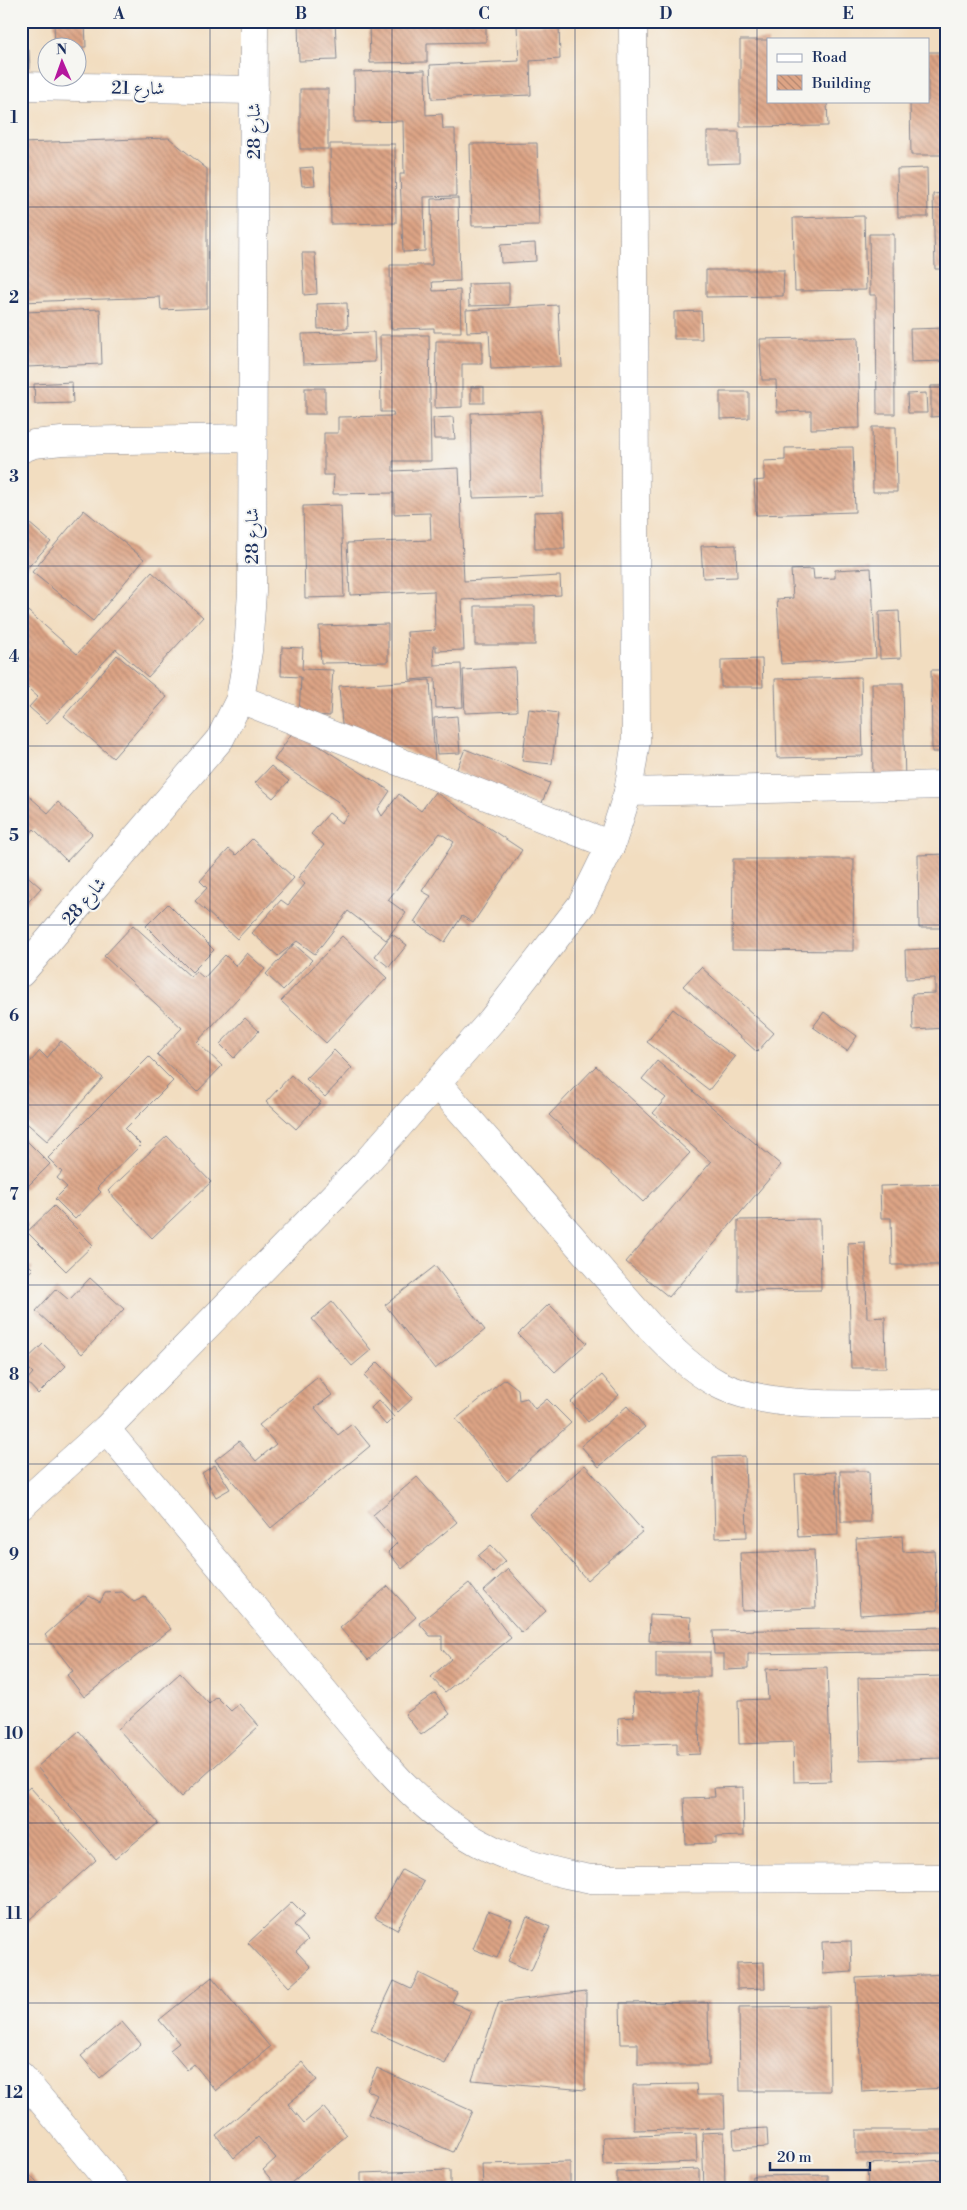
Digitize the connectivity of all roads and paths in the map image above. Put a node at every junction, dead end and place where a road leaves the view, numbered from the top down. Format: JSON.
{"nodes":[{"id":1,"x":254,"y":21,"type":"edge"},
{"id":2,"x":633,"y":21,"type":"edge"},
{"id":3,"x":21,"y":86,"type":"edge"},
{"id":4,"x":254,"y":90,"type":"junction"},
{"id":5,"x":252,"y":438,"type":"junction"},
{"id":6,"x":21,"y":449,"type":"edge"},
{"id":7,"x":240,"y":699,"type":"junction"},
{"id":8,"x":946,"y":785,"type":"edge"},
{"id":9,"x":628,"y":792,"type":"junction"},
{"id":10,"x":611,"y":845,"type":"junction"},
{"id":11,"x":21,"y":973,"type":"edge"},
{"id":12,"x":437,"y":1083,"type":"junction"},
{"id":13,"x":946,"y":1404,"type":"edge"},
{"id":14,"x":106,"y":1429,"type":"junction"},
{"id":15,"x":21,"y":1506,"type":"edge"},
{"id":16,"x":946,"y":1878,"type":"edge"},
{"id":17,"x":21,"y":2076,"type":"edge"},
{"id":18,"x":115,"y":2189,"type":"edge"}],
"edges":[{"from":1,"to":4,"type":"street","name":"شارع 28"},
{"from":2,"to":9,"type":"street"},
{"from":3,"to":4,"type":"street","name":"شارع 21"},
{"from":4,"to":5,"type":"street","name":"شارع 28"},
{"from":5,"to":6,"type":"street"},
{"from":5,"to":7,"type":"street","name":"شارع 28"},
{"from":7,"to":10,"type":"street"},
{"from":7,"to":11,"type":"street","name":"شارع 28"},
{"from":8,"to":9,"type":"street"},
{"from":9,"to":10,"type":"street"},
{"from":10,"to":12,"type":"street"},
{"from":12,"to":13,"type":"street"},
{"from":12,"to":14,"type":"street"},
{"from":14,"to":15,"type":"street"},
{"from":14,"to":16,"type":"street"},
{"from":17,"to":18,"type":"street"}]}
